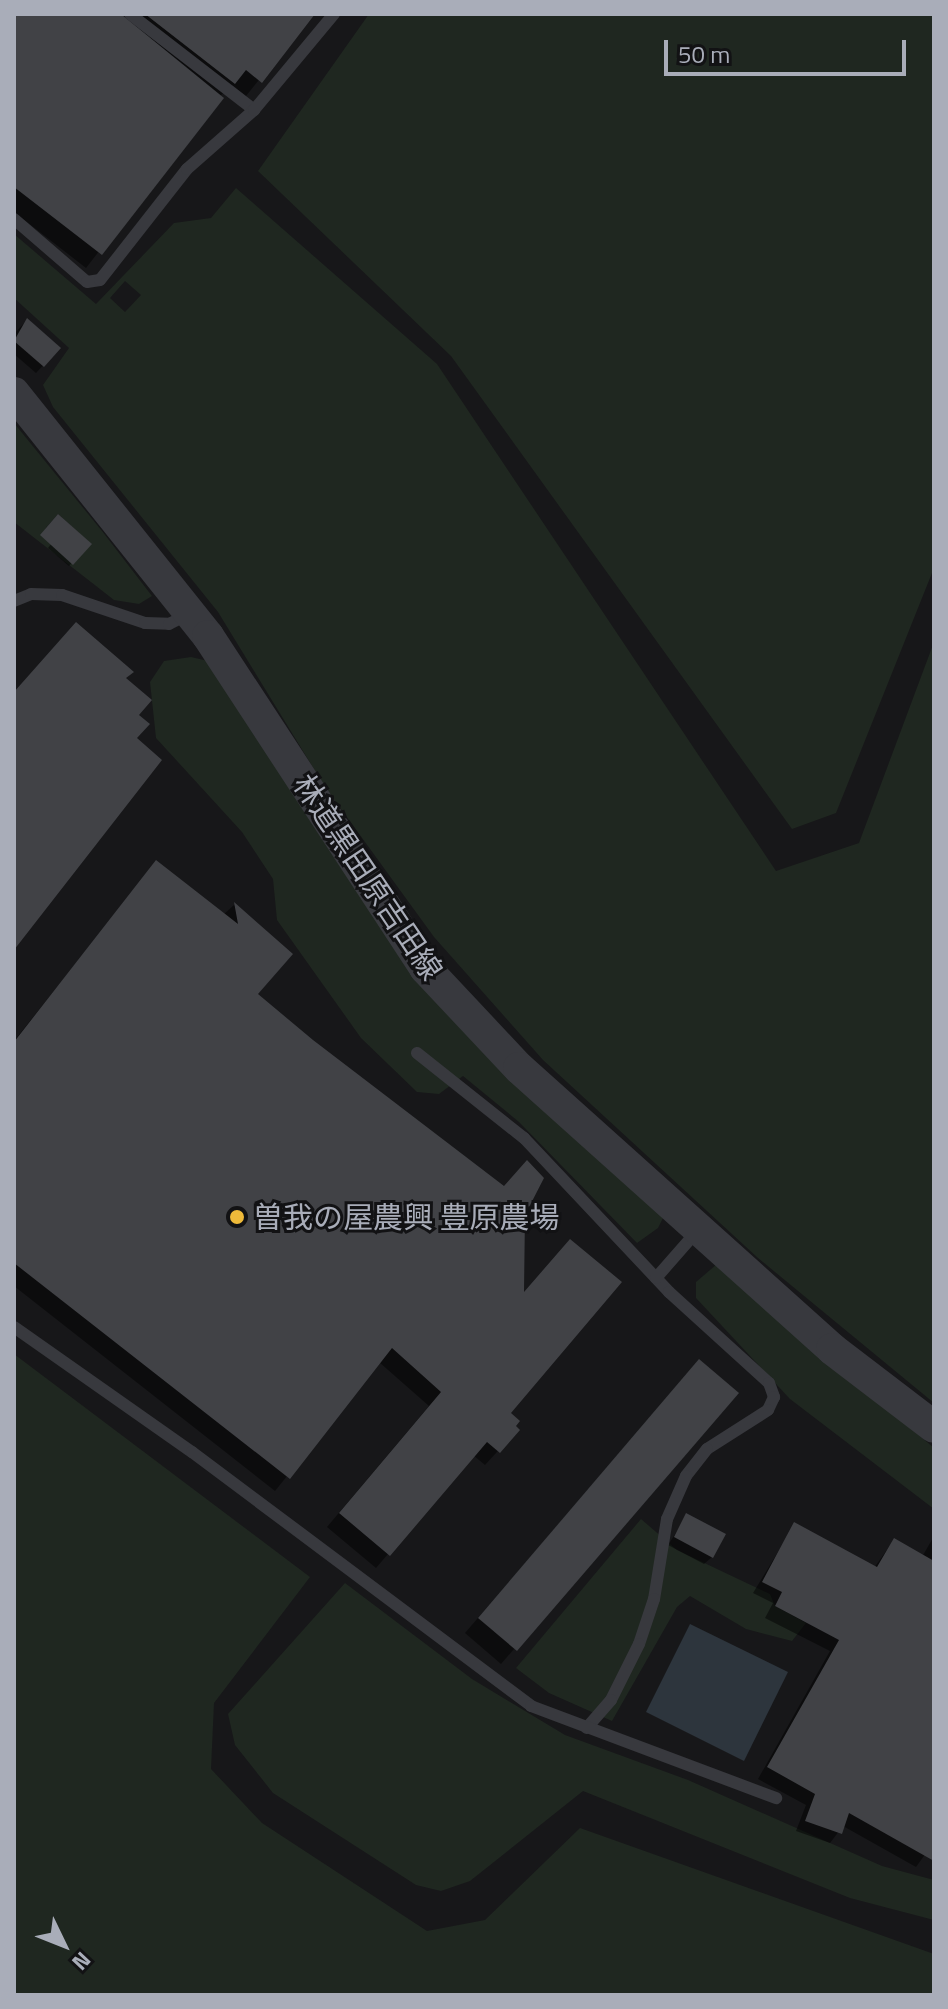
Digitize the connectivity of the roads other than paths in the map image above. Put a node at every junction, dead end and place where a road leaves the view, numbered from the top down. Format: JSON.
{"nodes":[{"id":1,"x":130,"y":14,"type":"edge"},
{"id":2,"x":334,"y":14,"type":"edge"},
{"id":3,"x":254,"y":110,"type":"junction"},
{"id":4,"x":14,"y":219,"type":"edge"},
{"id":5,"x":14,"y":393,"type":"edge"},
{"id":6,"x":14,"y":601,"type":"edge"},
{"id":7,"x":190,"y":614,"type":"junction"},
{"id":8,"x":417,"y":1053,"type":"dead end"},
{"id":9,"x":698,"y":1230,"type":"junction"},
{"id":10,"x":656,"y":1278,"type":"junction"},
{"id":11,"x":14,"y":1327,"type":"edge"},
{"id":12,"x":934,"y":1427,"type":"edge"},
{"id":13,"x":587,"y":1728,"type":"junction"},
{"id":14,"x":776,"y":1798,"type":"dead end"}],
"edges":[{"from":1,"to":3,"type":"lane"},
{"from":2,"to":3,"type":"lane"},
{"from":3,"to":4,"type":"lane"},
{"from":5,"to":7,"type":"street","name":"林道黒田原吉田線"},
{"from":6,"to":7,"type":"lane"},
{"from":7,"to":9,"type":"street","name":"林道黒田原吉田線"},
{"from":8,"to":10,"type":"lane"},
{"from":9,"to":10,"type":"lane"},
{"from":9,"to":12,"type":"street","name":"林道黒田原吉田線"},
{"from":10,"to":13,"type":"lane"},
{"from":11,"to":13,"type":"lane"},
{"from":13,"to":14,"type":"lane"}]}
